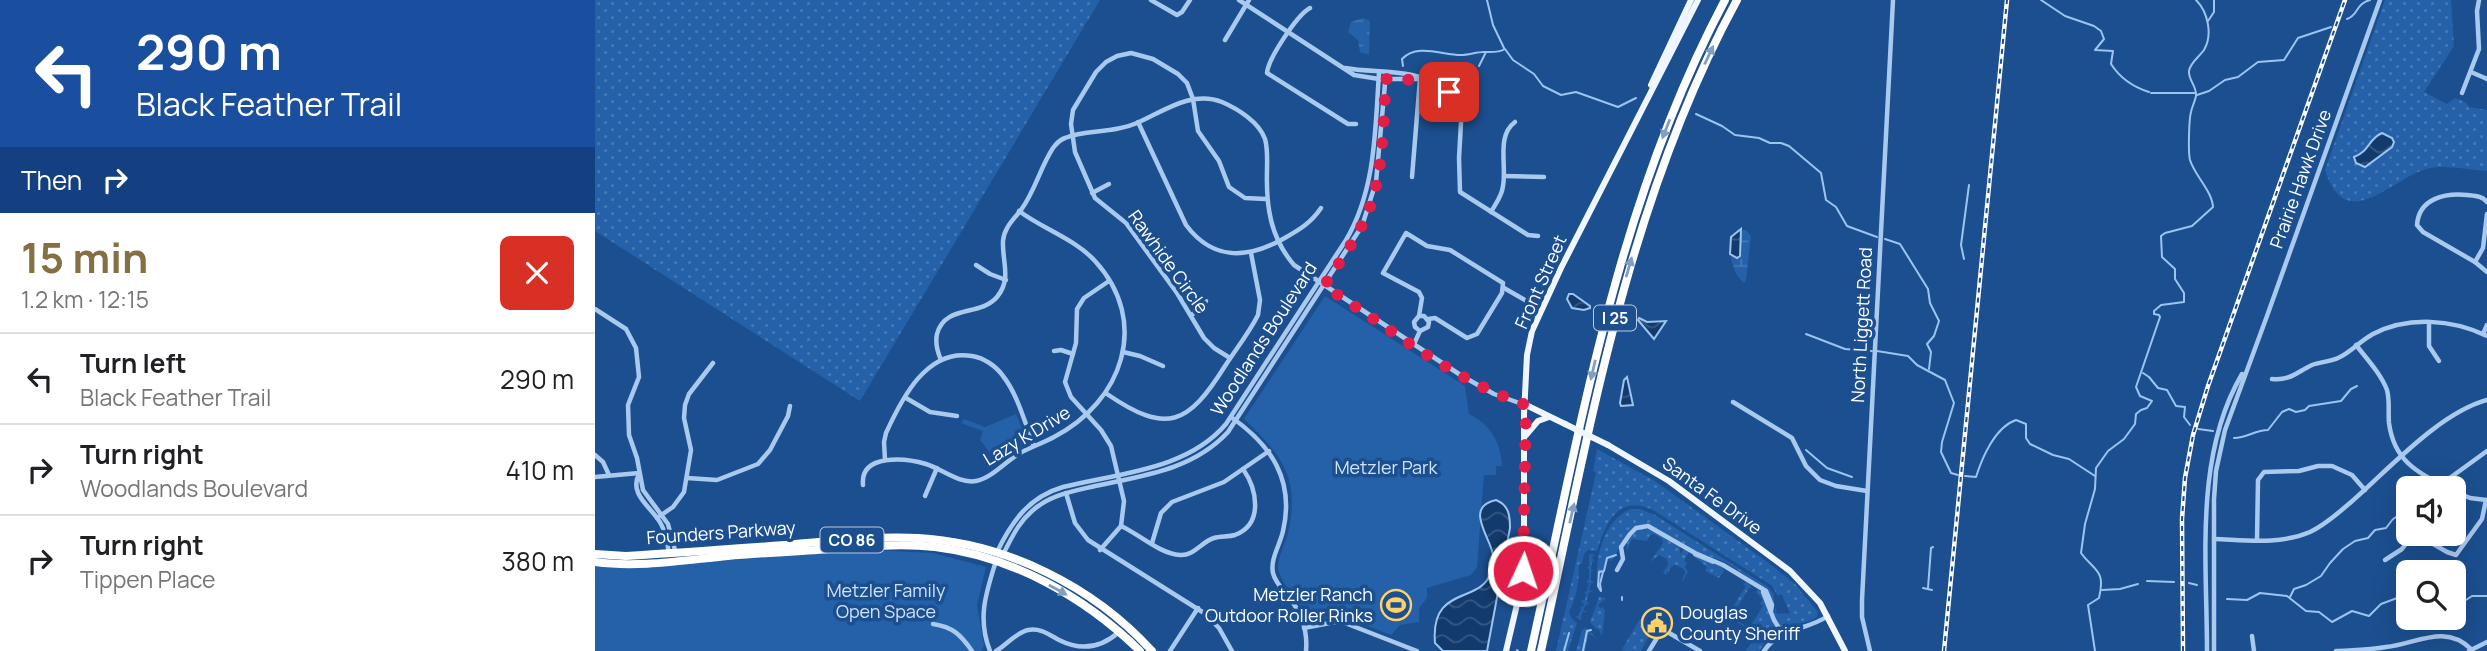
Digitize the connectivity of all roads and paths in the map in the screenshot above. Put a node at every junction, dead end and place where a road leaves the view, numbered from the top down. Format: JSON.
{"nodes":[{"id":1,"x":1151,"y":0,"type":"edge"},
{"id":2,"x":1190,"y":0,"type":"edge"},
{"id":3,"x":1239,"y":0,"type":"edge"},
{"id":4,"x":1691,"y":0,"type":"edge"},
{"id":5,"x":1698,"y":0,"type":"edge"},
{"id":6,"x":1725,"y":0,"type":"edge"},
{"id":7,"x":1737,"y":0,"type":"edge"},
{"id":8,"x":1893,"y":0,"type":"edge"},
{"id":9,"x":2380,"y":0,"type":"edge"},
{"id":10,"x":2479,"y":0,"type":"edge"},
{"id":11,"x":1248,"y":2,"type":"edge"},
{"id":12,"x":1310,"y":8,"type":"dead end"},
{"id":13,"x":1289,"y":32,"type":"junction"},
{"id":14,"x":1225,"y":40,"type":"dead end"},
{"id":15,"x":2471,"y":72,"type":"junction"},
{"id":16,"x":1379,"y":76,"type":"junction"},
{"id":17,"x":1386,"y":76,"type":"junction"},
{"id":18,"x":1420,"y":79,"type":"junction"},
{"id":19,"x":2487,"y":79,"type":"edge"},
{"id":20,"x":2462,"y":93,"type":"dead end"},
{"id":21,"x":1192,"y":99,"type":"junction"},
{"id":22,"x":1642,"y":106,"type":"junction"},
{"id":23,"x":1138,"y":122,"type":"junction"},
{"id":24,"x":1515,"y":122,"type":"dead end"},
{"id":25,"x":1356,"y":124,"type":"dead end"},
{"id":26,"x":1072,"y":136,"type":"junction"},
{"id":27,"x":1504,"y":176,"type":"junction"},
{"id":28,"x":1412,"y":177,"type":"dead end"},
{"id":29,"x":1544,"y":177,"type":"dead end"},
{"id":30,"x":1109,"y":184,"type":"dead end"},
{"id":31,"x":1092,"y":192,"type":"junction"},
{"id":32,"x":1266,"y":199,"type":"junction"},
{"id":33,"x":2487,"y":202,"type":"edge"},
{"id":34,"x":1321,"y":208,"type":"dead end"},
{"id":35,"x":1019,"y":211,"type":"junction"},
{"id":36,"x":1491,"y":212,"type":"junction"},
{"id":37,"x":2487,"y":214,"type":"edge"},
{"id":38,"x":1538,"y":236,"type":"dead end"},
{"id":39,"x":1278,"y":242,"type":"junction"},
{"id":40,"x":1251,"y":253,"type":"junction"},
{"id":41,"x":2475,"y":262,"type":"junction"},
{"id":42,"x":976,"y":265,"type":"dead end"},
{"id":43,"x":2487,"y":272,"type":"edge"},
{"id":44,"x":1006,"y":279,"type":"junction"},
{"id":45,"x":1109,"y":281,"type":"junction"},
{"id":46,"x":1318,"y":283,"type":"junction"},
{"id":47,"x":1324,"y":286,"type":"junction"},
{"id":48,"x":1504,"y":288,"type":"junction"},
{"id":49,"x":1548,"y":294,"type":"junction"},
{"id":50,"x":1206,"y":301,"type":"dead end"},
{"id":51,"x":1530,"y":303,"type":"junction"},
{"id":52,"x":595,"y":309,"type":"edge"},
{"id":53,"x":1191,"y":315,"type":"junction"},
{"id":54,"x":1419,"y":316,"type":"junction"},
{"id":55,"x":1538,"y":318,"type":"junction"},
{"id":56,"x":1428,"y":319,"type":"junction"},
{"id":57,"x":2429,"y":322,"type":"junction"},
{"id":58,"x":2487,"y":325,"type":"edge"},
{"id":59,"x":1420,"y":331,"type":"junction"},
{"id":60,"x":2485,"y":335,"type":"edge"},
{"id":61,"x":1414,"y":344,"type":"junction"},
{"id":62,"x":2356,"y":345,"type":"junction"},
{"id":63,"x":1054,"y":351,"type":"dead end"},
{"id":64,"x":1123,"y":352,"type":"junction"},
{"id":65,"x":1073,"y":354,"type":"junction"},
{"id":66,"x":1230,"y":358,"type":"junction"},
{"id":67,"x":941,"y":360,"type":"junction"},
{"id":68,"x":2439,"y":361,"type":"dead end"},
{"id":69,"x":713,"y":363,"type":"dead end"},
{"id":70,"x":1163,"y":366,"type":"dead end"},
{"id":71,"x":2246,"y":367,"type":"junction"},
{"id":72,"x":2273,"y":379,"type":"dead end"},
{"id":73,"x":1107,"y":394,"type":"junction"},
{"id":74,"x":906,"y":398,"type":"junction"},
{"id":75,"x":2487,"y":400,"type":"edge"},
{"id":76,"x":1733,"y":402,"type":"dead end"},
{"id":77,"x":1526,"y":405,"type":"junction"},
{"id":78,"x":790,"y":406,"type":"dead end"},
{"id":79,"x":1087,"y":415,"type":"junction"},
{"id":80,"x":957,"y":416,"type":"dead end"},
{"id":81,"x":1231,"y":416,"type":"junction"},
{"id":82,"x":1551,"y":417,"type":"junction"},
{"id":83,"x":1237,"y":420,"type":"junction"},
{"id":84,"x":1524,"y":437,"type":"junction"},
{"id":85,"x":1034,"y":446,"type":"junction"},
{"id":86,"x":1269,"y":451,"type":"junction"},
{"id":87,"x":2487,"y":451,"type":"edge"},
{"id":88,"x":595,"y":455,"type":"edge"},
{"id":89,"x":2401,"y":458,"type":"junction"},
{"id":90,"x":885,"y":460,"type":"junction"},
{"id":91,"x":937,"y":468,"type":"junction"},
{"id":92,"x":1244,"y":469,"type":"junction"},
{"id":93,"x":639,"y":473,"type":"junction"},
{"id":94,"x":1118,"y":474,"type":"junction"},
{"id":95,"x":609,"y":475,"type":"junction"},
{"id":96,"x":2426,"y":476,"type":"edge"},
{"id":97,"x":2455,"y":476,"type":"edge"},
{"id":98,"x":595,"y":477,"type":"edge"},
{"id":99,"x":687,"y":478,"type":"junction"},
{"id":100,"x":1120,"y":480,"type":"junction"},
{"id":101,"x":863,"y":485,"type":"dead end"},
{"id":102,"x":1053,"y":490,"type":"junction"},
{"id":103,"x":2365,"y":490,"type":"junction"},
{"id":104,"x":1867,"y":491,"type":"junction"},
{"id":105,"x":1066,"y":493,"type":"junction"},
{"id":106,"x":925,"y":496,"type":"dead end"},
{"id":107,"x":2466,"y":496,"type":"edge"},
{"id":108,"x":2486,"y":500,"type":"edge"},
{"id":109,"x":1045,"y":501,"type":"junction"},
{"id":110,"x":660,"y":516,"type":"junction"},
{"id":111,"x":1121,"y":526,"type":"junction"},
{"id":112,"x":2214,"y":539,"type":"junction"},
{"id":113,"x":2257,"y":540,"type":"junction"},
{"id":114,"x":2466,"y":541,"type":"edge"},
{"id":115,"x":1151,"y":542,"type":"junction"},
{"id":116,"x":2405,"y":546,"type":"edge"},
{"id":117,"x":2436,"y":546,"type":"edge"},
{"id":118,"x":2462,"y":546,"type":"edge"},
{"id":119,"x":1100,"y":550,"type":"junction"},
{"id":120,"x":595,"y":554,"type":"edge"},
{"id":121,"x":998,"y":556,"type":"junction"},
{"id":122,"x":673,"y":557,"type":"junction"},
{"id":123,"x":2385,"y":560,"type":"dead end"},
{"id":124,"x":595,"y":562,"type":"edge"},
{"id":125,"x":1617,"y":570,"type":"dead end"},
{"id":126,"x":1198,"y":608,"type":"junction"},
{"id":127,"x":1828,"y":616,"type":"junction"},
{"id":128,"x":933,"y":624,"type":"dead end"},
{"id":129,"x":1304,"y":628,"type":"junction"},
{"id":130,"x":1120,"y":632,"type":"junction"},
{"id":131,"x":1782,"y":633,"type":"junction"},
{"id":132,"x":2252,"y":636,"type":"dead end"},
{"id":133,"x":1141,"y":639,"type":"junction"},
{"id":134,"x":2487,"y":642,"type":"edge"},
{"id":135,"x":1173,"y":650,"type":"edge"},
{"id":136,"x":2351,"y":650,"type":"edge"},
{"id":137,"x":2470,"y":650,"type":"edge"},
{"id":138,"x":972,"y":651,"type":"edge"},
{"id":139,"x":990,"y":651,"type":"edge"},
{"id":140,"x":996,"y":651,"type":"edge"},
{"id":141,"x":1140,"y":651,"type":"edge"},
{"id":142,"x":1152,"y":651,"type":"edge"},
{"id":143,"x":1232,"y":651,"type":"edge"},
{"id":144,"x":1306,"y":651,"type":"edge"},
{"id":145,"x":1417,"y":651,"type":"edge"},
{"id":146,"x":1506,"y":651,"type":"edge"},
{"id":147,"x":1531,"y":651,"type":"edge"},
{"id":148,"x":1541,"y":651,"type":"edge"},
{"id":149,"x":1650,"y":651,"type":"edge"},
{"id":150,"x":1700,"y":651,"type":"edge"},
{"id":151,"x":1764,"y":651,"type":"edge"},
{"id":152,"x":1845,"y":651,"type":"edge"},
{"id":153,"x":1870,"y":651,"type":"edge"},
{"id":154,"x":2207,"y":651,"type":"edge"},
{"id":155,"x":2214,"y":651,"type":"edge"},
{"id":156,"x":2254,"y":651,"type":"edge"},
{"id":157,"x":2336,"y":651,"type":"edge"}],
"edges":[{"from":1,"to":2,"type":"street"},
{"from":3,"to":11,"type":"street"},
{"from":4,"to":22,"type":"main road","name":"Front Street"},
{"from":5,"to":22,"type":"main road","name":"Front Street"},
{"from":6,"to":147,"type":"highway","number":"I 25","one_way":true},
{"from":148,"to":7,"type":"highway","number":"I 25","one_way":true},
{"from":8,"to":104,"type":"street","name":"North Liggett Road"},
{"from":9,"to":71,"type":"street","name":"Prairie Hawk Drive"},
{"from":10,"to":15,"type":"street"},
{"from":11,"to":13,"type":"street"},
{"from":11,"to":14,"type":"street"},
{"from":12,"to":13,"type":"street"},
{"from":13,"to":16,"type":"street"},
{"from":13,"to":25,"type":"street"},
{"from":15,"to":19,"type":"street"},
{"from":15,"to":20,"type":"street"},
{"from":16,"to":17,"type":"street"},
{"from":16,"to":46,"type":"street","name":"Woodlands Boulevard"},
{"from":17,"to":18,"type":"street"},
{"from":17,"to":47,"type":"street","name":"Woodlands Boulevard"},
{"from":18,"to":28,"type":"street"},
{"from":18,"to":36,"type":"street"},
{"from":21,"to":23,"type":"street"},
{"from":21,"to":26,"type":"street","name":"Rawhide Circle"},
{"from":21,"to":32,"type":"street","name":"Rawhide Circle"},
{"from":21,"to":32,"type":"street"},
{"from":22,"to":49,"type":"main road","name":"Front Street"},
{"from":23,"to":26,"type":"street"},
{"from":23,"to":40,"type":"street"},
{"from":24,"to":27,"type":"street"},
{"from":26,"to":31,"type":"street","name":"Rawhide Circle"},
{"from":26,"to":35,"type":"street"},
{"from":27,"to":29,"type":"street"},
{"from":27,"to":36,"type":"street"},
{"from":30,"to":31,"type":"street"},
{"from":31,"to":53,"type":"street","name":"Rawhide Circle"},
{"from":32,"to":39,"type":"street"},
{"from":33,"to":41,"type":"street"},
{"from":34,"to":39,"type":"street"},
{"from":35,"to":44,"type":"street"},
{"from":35,"to":45,"type":"street","name":"Lazy K Drive"},
{"from":36,"to":38,"type":"street"},
{"from":37,"to":41,"type":"street"},
{"from":39,"to":40,"type":"street"},
{"from":39,"to":46,"type":"street"},
{"from":40,"to":66,"type":"street"},
{"from":41,"to":43,"type":"street"},
{"from":42,"to":44,"type":"street"},
{"from":44,"to":67,"type":"street"},
{"from":45,"to":64,"type":"street","name":"Lazy K Drive"},
{"from":45,"to":65,"type":"street"},
{"from":46,"to":47,"type":"street"},
{"from":46,"to":81,"type":"street","name":"Woodlands Boulevard"},
{"from":47,"to":61,"type":"street"},
{"from":47,"to":83,"type":"street","name":"Woodlands Boulevard"},
{"from":48,"to":51,"type":"street"},
{"from":48,"to":54,"type":"street"},
{"from":48,"to":56,"type":"street"},
{"from":49,"to":51,"type":"street"},
{"from":49,"to":55,"type":"main road","name":"Front Street"},
{"from":50,"to":53,"type":"street"},
{"from":51,"to":55,"type":"street"},
{"from":52,"to":93,"type":"street"},
{"from":53,"to":66,"type":"street","name":"Rawhide Circle"},
{"from":54,"to":56,"type":"street"},
{"from":54,"to":59,"type":"street"},
{"from":55,"to":77,"type":"main road","name":"Front Street"},
{"from":56,"to":59,"type":"street"},
{"from":57,"to":60,"type":"street"},
{"from":57,"to":62,"type":"street"},
{"from":57,"to":68,"type":"street"},
{"from":58,"to":60,"type":"street"},
{"from":59,"to":61,"type":"street"},
{"from":61,"to":77,"type":"street"},
{"from":62,"to":72,"type":"street"},
{"from":62,"to":89,"type":"street"},
{"from":63,"to":65,"type":"street"},
{"from":64,"to":70,"type":"street"},
{"from":64,"to":73,"type":"street","name":"Lazy K Drive"},
{"from":65,"to":79,"type":"street"},
{"from":66,"to":73,"type":"street"},
{"from":67,"to":74,"type":"street"},
{"from":67,"to":85,"type":"street"},
{"from":69,"to":99,"type":"street"},
{"from":71,"to":112,"type":"street","name":"Prairie Hawk Drive"},
{"from":71,"to":154,"type":"street","name":"Prairie Hawk Drive"},
{"from":73,"to":79,"type":"street","name":"Lazy K Drive"},
{"from":74,"to":80,"type":"street"},
{"from":74,"to":90,"type":"street"},
{"from":75,"to":89,"type":"street"},
{"from":76,"to":104,"type":"street"},
{"from":77,"to":82,"type":"main road","name":"Santa Fe Drive"},
{"from":77,"to":84,"type":"main road","name":"Front Street"},
{"from":78,"to":99,"type":"street"},
{"from":79,"to":85,"type":"street","name":"Lazy K Drive"},
{"from":79,"to":94,"type":"street"},
{"from":81,"to":83,"type":"street"},
{"from":81,"to":94,"type":"street","name":"Woodlands Boulevard"},
{"from":82,"to":84,"type":"main road"},
{"from":82,"to":127,"type":"main road","name":"Santa Fe Drive","bridge":true},
{"from":83,"to":86,"type":"street"},
{"from":83,"to":100,"type":"street","name":"Woodlands Boulevard"},
{"from":84,"to":146,"type":"main road","name":"Front Street"},
{"from":85,"to":91,"type":"street","name":"Lazy K Drive"},
{"from":86,"to":92,"type":"street"},
{"from":86,"to":129,"type":"street"},
{"from":87,"to":97,"type":"street"},
{"from":88,"to":95,"type":"street"},
{"from":89,"to":96,"type":"street"},
{"from":89,"to":103,"type":"street"},
{"from":90,"to":91,"type":"street","name":"Lazy K Drive"},
{"from":90,"to":101,"type":"street"},
{"from":91,"to":106,"type":"street"},
{"from":92,"to":115,"type":"street"},
{"from":92,"to":115,"type":"street"},
{"from":93,"to":95,"type":"street"},
{"from":93,"to":110,"type":"street"},
{"from":94,"to":100,"type":"street"},
{"from":94,"to":102,"type":"street","name":"Woodlands Boulevard"},
{"from":95,"to":98,"type":"street"},
{"from":99,"to":110,"type":"street"},
{"from":100,"to":105,"type":"street","name":"Woodlands Boulevard"},
{"from":100,"to":111,"type":"street"},
{"from":102,"to":109,"type":"street"},
{"from":102,"to":121,"type":"street","name":"Woodlands Boulevard"},
{"from":103,"to":113,"type":"street"},
{"from":103,"to":113,"type":"street"},
{"from":104,"to":153,"type":"street","name":"North Liggett Road"},
{"from":105,"to":109,"type":"street","name":"Woodlands Boulevard"},
{"from":105,"to":119,"type":"street"},
{"from":107,"to":108,"type":"street"},
{"from":108,"to":114,"type":"street"},
{"from":109,"to":121,"type":"street","name":"Woodlands Boulevard"},
{"from":110,"to":122,"type":"street"},
{"from":111,"to":115,"type":"street"},
{"from":111,"to":119,"type":"street"},
{"from":112,"to":113,"type":"street"},
{"from":112,"to":155,"type":"street","name":"Prairie Hawk Drive"},
{"from":116,"to":123,"type":"street"},
{"from":117,"to":118,"type":"street"},
{"from":119,"to":126,"type":"street"},
{"from":120,"to":122,"type":"highway","name":"Founders Parkway","number":"CO 86"},
{"from":121,"to":122,"type":"highway","name":"Founders Parkway","number":"CO 86"},
{"from":121,"to":130,"type":"highway","name":"Founders Parkway","number":"CO 86","one_way":true},
{"from":121,"to":133,"type":"highway","name":"Founders Parkway","number":"CO 86"},
{"from":121,"to":139,"type":"street"},
{"from":122,"to":124,"type":"highway","name":"Founders Parkway","number":"CO 86"},
{"from":125,"to":131,"type":"street"},
{"from":126,"to":135,"type":"street"},
{"from":126,"to":143,"type":"street"},
{"from":127,"to":131,"type":"street"},
{"from":127,"to":152,"type":"main road","name":"Santa Fe Drive"},
{"from":128,"to":138,"type":"street"},
{"from":129,"to":144,"type":"street"},
{"from":129,"to":145,"type":"street"},
{"from":130,"to":133,"type":"highway"},
{"from":130,"to":140,"type":"street"},
{"from":130,"to":141,"type":"highway","name":"Founders Parkway","number":"CO 86"},
{"from":131,"to":151,"type":"street"},
{"from":132,"to":156,"type":"street"},
{"from":133,"to":142,"type":"highway","name":"Founders Parkway","number":"CO 86"},
{"from":134,"to":137,"type":"street"},
{"from":136,"to":137,"type":"street"},
{"from":136,"to":157,"type":"street"},
{"from":149,"to":150,"type":"street"}]}
